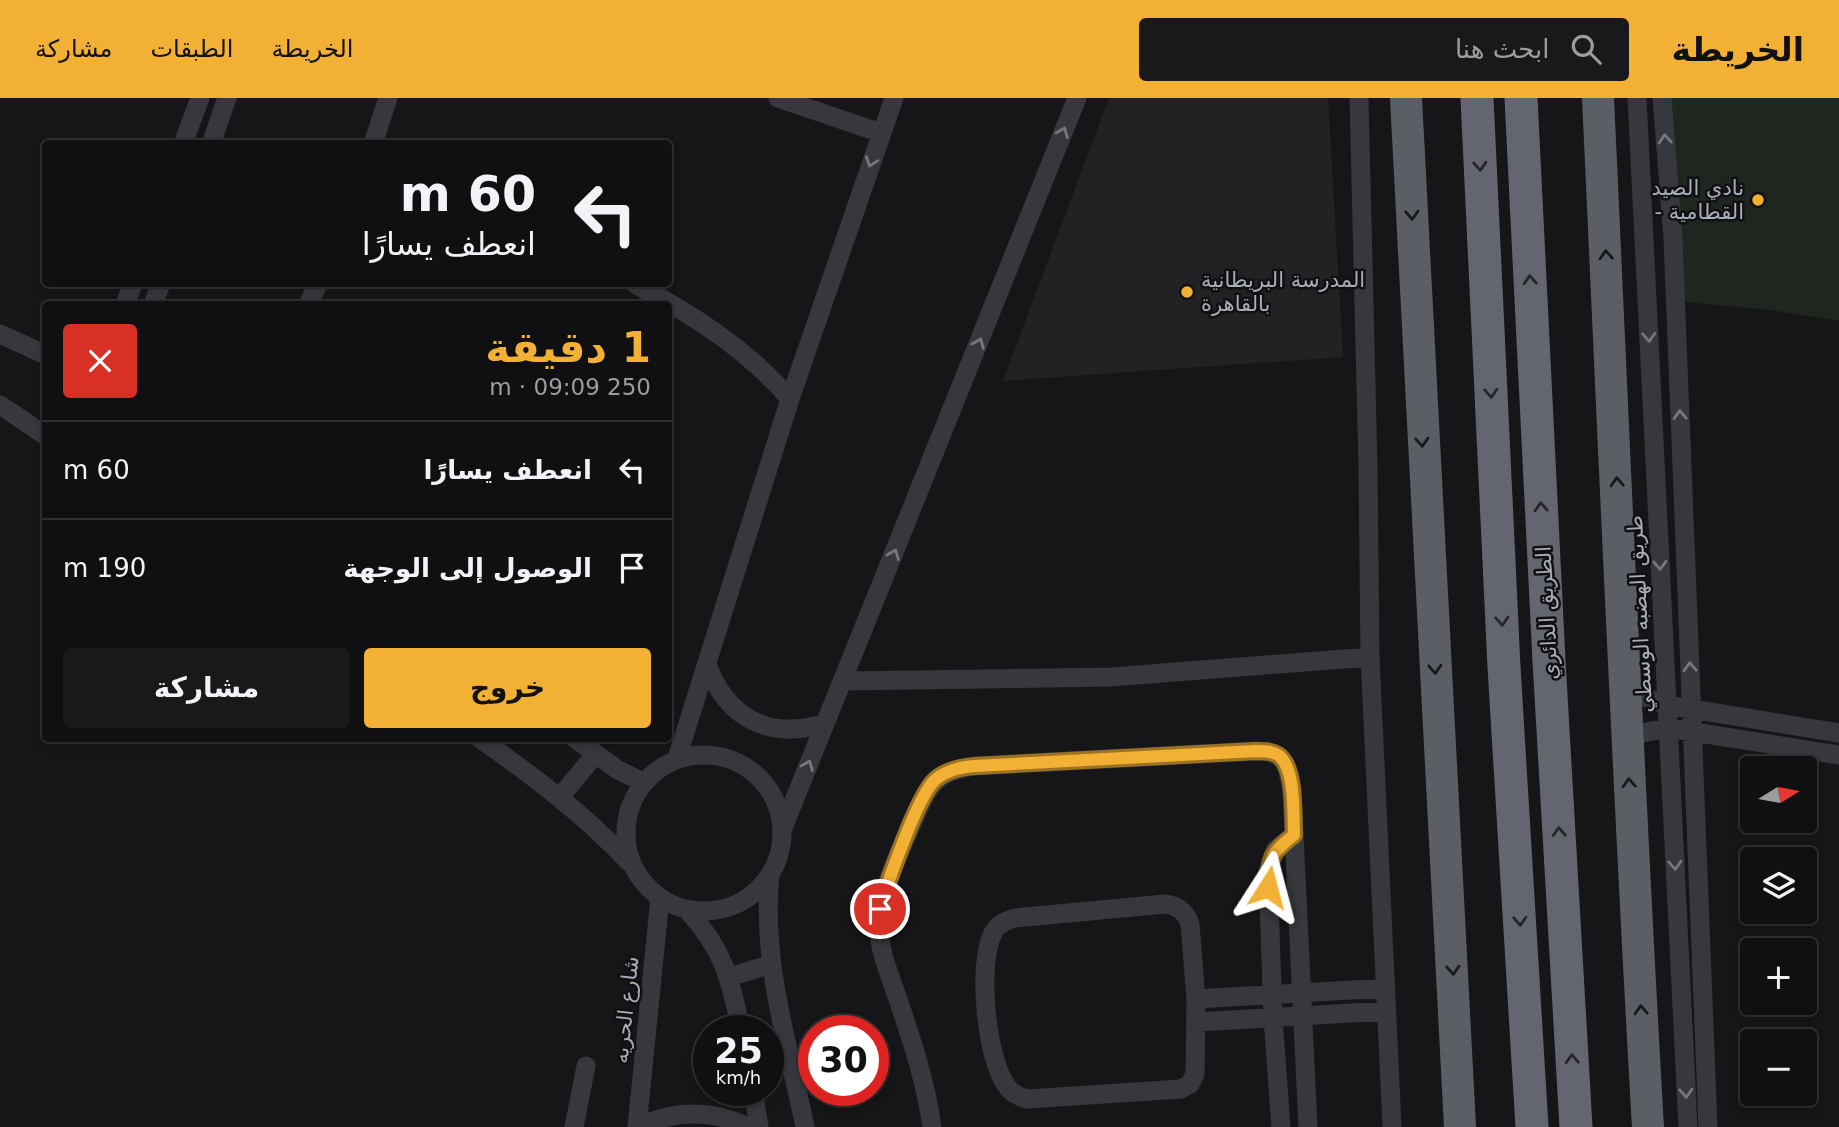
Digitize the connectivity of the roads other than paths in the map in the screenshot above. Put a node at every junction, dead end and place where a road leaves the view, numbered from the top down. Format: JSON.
{"nodes":[{"id":1,"x":200,"y":98,"type":"edge"},
{"id":2,"x":227,"y":98,"type":"edge"},
{"id":3,"x":388,"y":98,"type":"edge"},
{"id":4,"x":778,"y":98,"type":"edge"},
{"id":5,"x":894,"y":98,"type":"edge"},
{"id":6,"x":1077,"y":98,"type":"edge"},
{"id":7,"x":1359,"y":98,"type":"edge"},
{"id":8,"x":1406,"y":98,"type":"edge"},
{"id":9,"x":1477,"y":98,"type":"edge"},
{"id":10,"x":1521,"y":98,"type":"edge"},
{"id":11,"x":1598,"y":98,"type":"edge"},
{"id":12,"x":1637,"y":98,"type":"edge"},
{"id":13,"x":1662,"y":98,"type":"edge"},
{"id":14,"x":881,"y":133,"type":"junction"},
{"id":15,"x":184,"y":140,"type":"edge"},
{"id":16,"x":212,"y":140,"type":"edge"},
{"id":17,"x":374,"y":140,"type":"edge"},
{"id":18,"x":1644,"y":237,"type":"junction"},
{"id":19,"x":1673,"y":238,"type":"junction"},
{"id":20,"x":640,"y":287,"type":"edge"},
{"id":21,"x":664,"y":301,"type":"edge"},
{"id":22,"x":672,"y":306,"type":"edge"},
{"id":23,"x":0,"y":334,"type":"edge"},
{"id":24,"x":42,"y":353,"type":"edge"},
{"id":25,"x":790,"y":400,"type":"junction"},
{"id":26,"x":0,"y":405,"type":"edge"},
{"id":27,"x":42,"y":433,"type":"edge"},
{"id":28,"x":1370,"y":657,"type":"junction"},
{"id":29,"x":707,"y":664,"type":"junction"},
{"id":30,"x":843,"y":681,"type":"junction"},
{"id":31,"x":1625,"y":686,"type":"junction"},
{"id":32,"x":1667,"y":705,"type":"junction"},
{"id":33,"x":1692,"y":709,"type":"junction"},
{"id":34,"x":825,"y":723,"type":"junction"},
{"id":35,"x":1668,"y":728,"type":"junction"},
{"id":36,"x":1692,"y":732,"type":"junction"},
{"id":37,"x":1839,"y":733,"type":"edge"},
{"id":38,"x":1626,"y":741,"type":"junction"},
{"id":39,"x":484,"y":742,"type":"edge"},
{"id":40,"x":579,"y":742,"type":"edge"},
{"id":41,"x":595,"y":755,"type":"junction"},
{"id":42,"x":1839,"y":755,"type":"edge"},
{"id":43,"x":677,"y":758,"type":"junction"},
{"id":44,"x":643,"y":782,"type":"junction"},
{"id":45,"x":560,"y":797,"type":"junction"},
{"id":46,"x":783,"y":828,"type":"junction"},
{"id":47,"x":1294,"y":835,"type":"junction"},
{"id":48,"x":632,"y":865,"type":"junction"},
{"id":49,"x":770,"y":876,"type":"junction"},
{"id":50,"x":660,"y":898,"type":"junction"},
{"id":51,"x":687,"y":910,"type":"junction"},
{"id":52,"x":771,"y":964,"type":"junction"},
{"id":53,"x":730,"y":976,"type":"junction"},
{"id":54,"x":1385,"y":988,"type":"junction"},
{"id":55,"x":1301,"y":993,"type":"junction"},
{"id":56,"x":1272,"y":995,"type":"junction"},
{"id":57,"x":1196,"y":999,"type":"junction"},
{"id":58,"x":1386,"y":1011,"type":"junction"},
{"id":59,"x":738,"y":1015,"type":"edge"},
{"id":60,"x":1302,"y":1016,"type":"junction"},
{"id":61,"x":1273,"y":1018,"type":"junction"},
{"id":62,"x":1197,"y":1022,"type":"junction"},
{"id":63,"x":586,"y":1066,"type":"dead end"},
{"id":64,"x":755,"y":1106,"type":"edge"},
{"id":65,"x":574,"y":1127,"type":"edge"},
{"id":66,"x":637,"y":1127,"type":"edge"},
{"id":67,"x":749,"y":1127,"type":"edge"},
{"id":68,"x":759,"y":1127,"type":"edge"},
{"id":69,"x":805,"y":1127,"type":"edge"},
{"id":70,"x":932,"y":1127,"type":"edge"},
{"id":71,"x":1281,"y":1127,"type":"edge"},
{"id":72,"x":1308,"y":1127,"type":"edge"},
{"id":73,"x":1392,"y":1127,"type":"edge"},
{"id":74,"x":1460,"y":1127,"type":"edge"},
{"id":75,"x":1532,"y":1127,"type":"edge"},
{"id":76,"x":1576,"y":1127,"type":"edge"},
{"id":77,"x":1648,"y":1127,"type":"edge"},
{"id":78,"x":1688,"y":1127,"type":"edge"},
{"id":79,"x":1708,"y":1127,"type":"edge"}],
"edges":[{"from":1,"to":15,"type":"street"},
{"from":2,"to":16,"type":"street"},
{"from":3,"to":17,"type":"street"},
{"from":4,"to":14,"type":"street"},
{"from":5,"to":14,"type":"street"},
{"from":30,"to":6,"type":"street","one_way":true},
{"from":7,"to":28,"type":"street"},
{"from":8,"to":74,"type":"highway","one_way":true},
{"from":9,"to":75,"type":"highway","one_way":true},
{"from":76,"to":10,"type":"highway","name":"الطريق الدائري","one_way":true},
{"from":31,"to":11,"type":"highway","one_way":true},
{"from":12,"to":18,"type":"street","name":"طريق الهضبه الوسطي"},
{"from":19,"to":13,"type":"street","one_way":true},
{"from":14,"to":25,"type":"street","one_way":true},
{"from":18,"to":19,"type":"street"},
{"from":18,"to":32,"type":"street","name":"طريق الهضبه الوسطي","one_way":true},
{"from":33,"to":19,"type":"street","one_way":true},
{"from":20,"to":21,"type":"street"},
{"from":22,"to":25,"type":"street"},
{"from":23,"to":24,"type":"street"},
{"from":25,"to":29,"type":"street"},
{"from":26,"to":27,"type":"street"},
{"from":28,"to":30,"type":"street"},
{"from":28,"to":54,"type":"street"},
{"from":29,"to":34,"type":"street"},
{"from":29,"to":43,"type":"street"},
{"from":30,"to":34,"type":"street"},
{"from":31,"to":32,"type":"street"},
{"from":31,"to":38,"type":"highway"},
{"from":32,"to":33,"type":"street"},
{"from":32,"to":35,"type":"street","name":"طريق الهضبه الوسطي"},
{"from":33,"to":36,"type":"street"},
{"from":33,"to":37,"type":"street"},
{"from":46,"to":34,"type":"street","one_way":true},
{"from":35,"to":36,"type":"street"},
{"from":35,"to":38,"type":"street"},
{"from":35,"to":78,"type":"street","name":"طريق الهضبه الوسطي","one_way":true},
{"from":36,"to":42,"type":"street"},
{"from":36,"to":79,"type":"street"},
{"from":77,"to":38,"type":"highway","one_way":true},
{"from":39,"to":45,"type":"street"},
{"from":40,"to":41,"type":"street"},
{"from":41,"to":44,"type":"street"},
{"from":41,"to":45,"type":"street"},
{"from":43,"to":44,"type":"street"},
{"from":43,"to":46,"type":"street"},
{"from":44,"to":48,"type":"street"},
{"from":45,"to":48,"type":"street"},
{"from":46,"to":49,"type":"street"},
{"from":47,"to":55,"type":"street"},
{"from":47,"to":56,"type":"street"},
{"from":47,"to":70,"type":"street"},
{"from":48,"to":50,"type":"street"},
{"from":49,"to":51,"type":"street"},
{"from":49,"to":52,"type":"street"},
{"from":50,"to":51,"type":"street"},
{"from":50,"to":66,"type":"street","name":"شارع الحريه"},
{"from":51,"to":53,"type":"street"},
{"from":52,"to":53,"type":"street"},
{"from":52,"to":69,"type":"street"},
{"from":53,"to":59,"type":"street"},
{"from":54,"to":55,"type":"street"},
{"from":54,"to":58,"type":"street"},
{"from":55,"to":56,"type":"street"},
{"from":55,"to":60,"type":"street"},
{"from":56,"to":57,"type":"street"},
{"from":56,"to":61,"type":"street"},
{"from":57,"to":62,"type":"street"},
{"from":57,"to":62,"type":"street"},
{"from":58,"to":60,"type":"street"},
{"from":58,"to":73,"type":"street"},
{"from":60,"to":61,"type":"street"},
{"from":60,"to":72,"type":"street"},
{"from":61,"to":62,"type":"street"},
{"from":61,"to":71,"type":"street"},
{"from":63,"to":65,"type":"street"},
{"from":64,"to":68,"type":"street"},
{"from":66,"to":67,"type":"street"}]}
